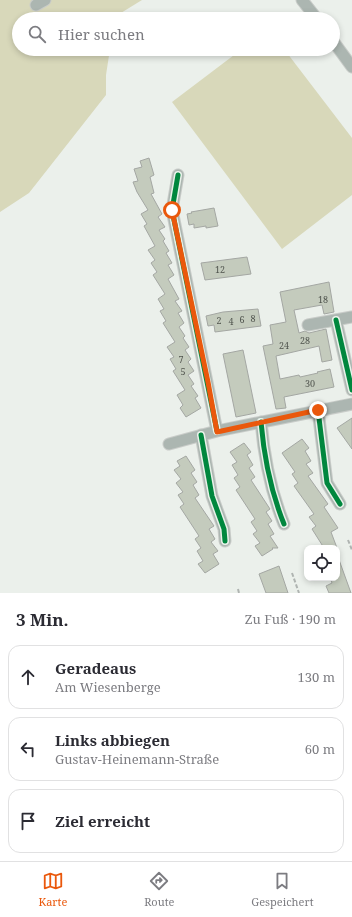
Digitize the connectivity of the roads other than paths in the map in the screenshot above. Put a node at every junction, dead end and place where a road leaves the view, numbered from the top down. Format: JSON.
{"nodes":[{"id":1,"x":302,"y":0,"type":"edge"},
{"id":2,"x":311,"y":12,"type":"edge"},
{"id":3,"x":340,"y":51,"type":"edge"},
{"id":4,"x":352,"y":67,"type":"edge"},
{"id":5,"x":178,"y":175,"type":"dead end"},
{"id":6,"x":352,"y":317,"type":"edge"},
{"id":7,"x":336,"y":320,"type":"junction"},
{"id":8,"x":308,"y":325,"type":"dead end"},
{"id":9,"x":352,"y":390,"type":"edge"},
{"id":10,"x":352,"y":404,"type":"edge"},
{"id":11,"x":318,"y":410,"type":"junction"},
{"id":12,"x":261,"y":422,"type":"junction"},
{"id":13,"x":217,"y":432,"type":"junction"},
{"id":14,"x":201,"y":435,"type":"junction"},
{"id":15,"x":169,"y":444,"type":"dead end"},
{"id":16,"x":340,"y":504,"type":"dead end"},
{"id":17,"x":284,"y":524,"type":"dead end"},
{"id":18,"x":226,"y":541,"type":"dead end"}],
"edges":[{"from":1,"to":2,"type":"street"},
{"from":3,"to":4,"type":"street"},
{"from":5,"to":13,"type":"street"},
{"from":6,"to":7,"type":"street"},
{"from":7,"to":8,"type":"street"},
{"from":7,"to":9,"type":"street"},
{"from":10,"to":11,"type":"street"},
{"from":11,"to":12,"type":"street"},
{"from":11,"to":16,"type":"street"},
{"from":12,"to":13,"type":"street"},
{"from":12,"to":17,"type":"street"},
{"from":13,"to":14,"type":"street"},
{"from":14,"to":15,"type":"street"},
{"from":14,"to":18,"type":"street"}]}
